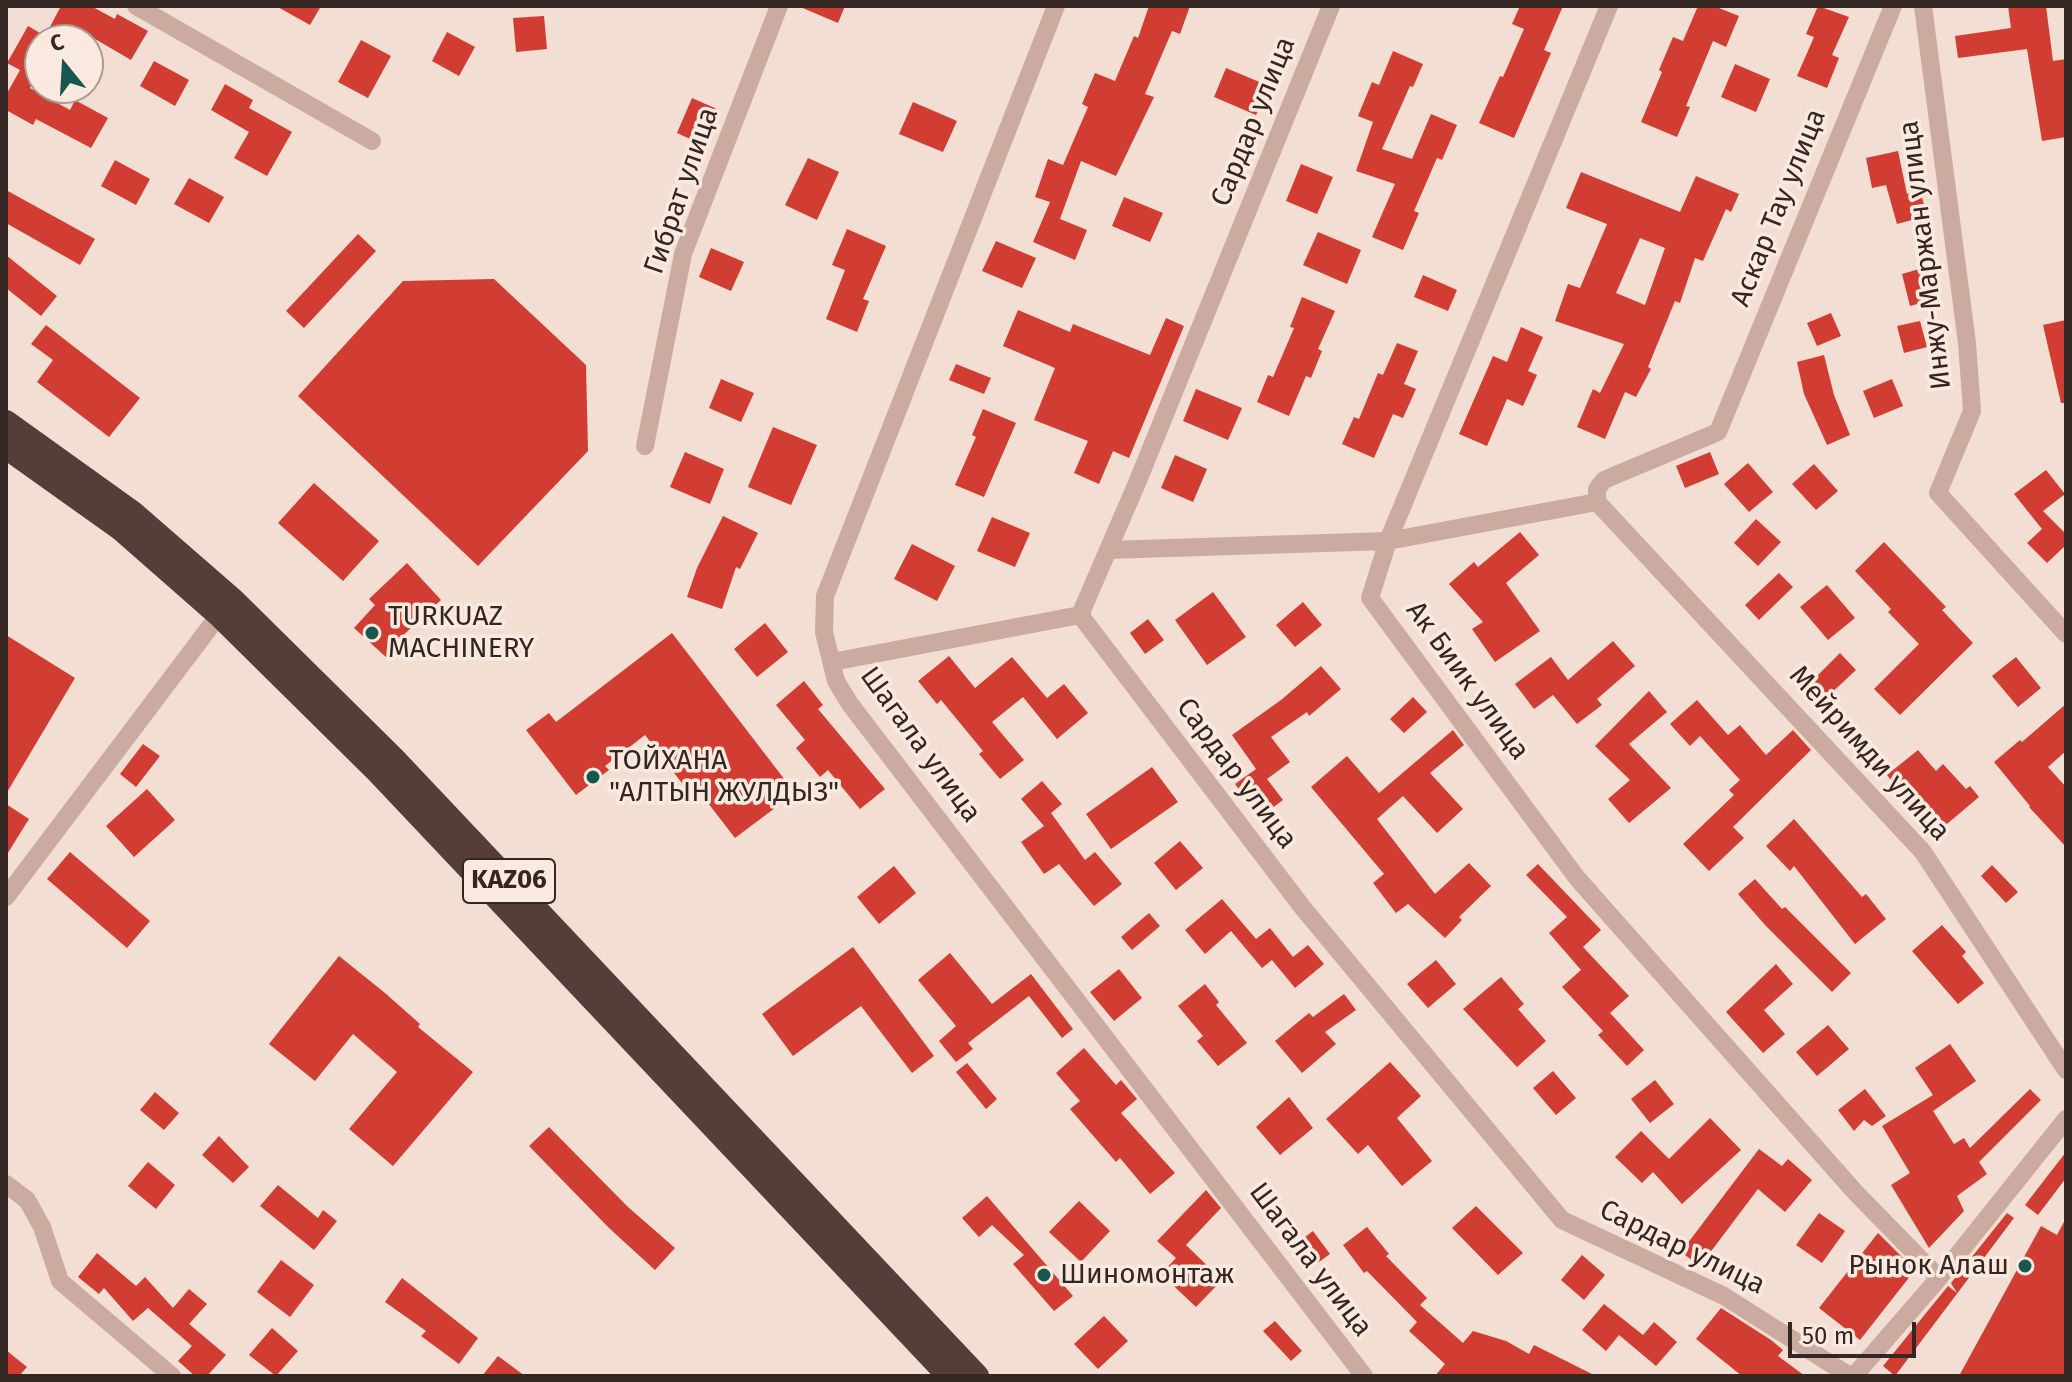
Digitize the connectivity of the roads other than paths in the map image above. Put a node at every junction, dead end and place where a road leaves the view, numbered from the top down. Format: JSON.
{"nodes":[{"id":1,"x":136,"y":6,"type":"edge"},
{"id":2,"x":779,"y":6,"type":"edge"},
{"id":3,"x":1056,"y":6,"type":"edge"},
{"id":4,"x":1331,"y":6,"type":"edge"},
{"id":5,"x":1609,"y":6,"type":"edge"},
{"id":6,"x":1893,"y":6,"type":"edge"},
{"id":7,"x":1923,"y":6,"type":"edge"},
{"id":8,"x":372,"y":141,"type":"dead end"},
{"id":9,"x":6,"y":422,"type":"edge"},
{"id":10,"x":645,"y":446,"type":"dead end"},
{"id":11,"x":6,"y":447,"type":"edge"},
{"id":12,"x":1597,"y":502,"type":"junction"},
{"id":13,"x":1388,"y":541,"type":"junction"},
{"id":14,"x":1108,"y":550,"type":"junction"},
{"id":15,"x":219,"y":615,"type":"junction"},
{"id":16,"x":1080,"y":615,"type":"junction"},
{"id":17,"x":2066,"y":634,"type":"edge"},
{"id":18,"x":832,"y":662,"type":"junction"},
{"id":19,"x":6,"y":897,"type":"edge"},
{"id":20,"x":2066,"y":1070,"type":"edge"},
{"id":21,"x":2066,"y":1119,"type":"edge"},
{"id":22,"x":6,"y":1184,"type":"edge"},
{"id":23,"x":1939,"y":1278,"type":"junction"},
{"id":24,"x":172,"y":1376,"type":"edge"},
{"id":25,"x":949,"y":1376,"type":"edge"},
{"id":26,"x":977,"y":1376,"type":"edge"},
{"id":27,"x":1364,"y":1376,"type":"edge"},
{"id":28,"x":1852,"y":1376,"type":"edge"}],
"edges":[{"from":1,"to":8,"type":"street"},
{"from":2,"to":10,"type":"street","name":"Гибрат улица"},
{"from":3,"to":18,"type":"street","name":"Шагала улица"},
{"from":4,"to":14,"type":"street","name":"Сардар улица"},
{"from":5,"to":13,"type":"street","name":"Ак Биик улица"},
{"from":6,"to":12,"type":"street","name":"Аскар Тау улица"},
{"from":7,"to":17,"type":"street","name":"Инжу-Маржан улица"},
{"from":9,"to":26,"type":"highway","number":"KАZ06"},
{"from":11,"to":15,"type":"highway","number":"KАZ06"},
{"from":12,"to":13,"type":"street"},
{"from":12,"to":20,"type":"street","name":"Мейримди улица"},
{"from":13,"to":14,"type":"street"},
{"from":13,"to":23,"type":"street","name":"Ак Биик улица"},
{"from":14,"to":16,"type":"street","name":"Сардар улица"},
{"from":15,"to":19,"type":"street"},
{"from":15,"to":25,"type":"highway","number":"KАZ06"},
{"from":16,"to":18,"type":"street"},
{"from":16,"to":28,"type":"street","name":"Сардар улица"},
{"from":18,"to":27,"type":"street","name":"Шагала улица"},
{"from":21,"to":23,"type":"street"},
{"from":22,"to":24,"type":"street"},
{"from":23,"to":28,"type":"street"}]}
